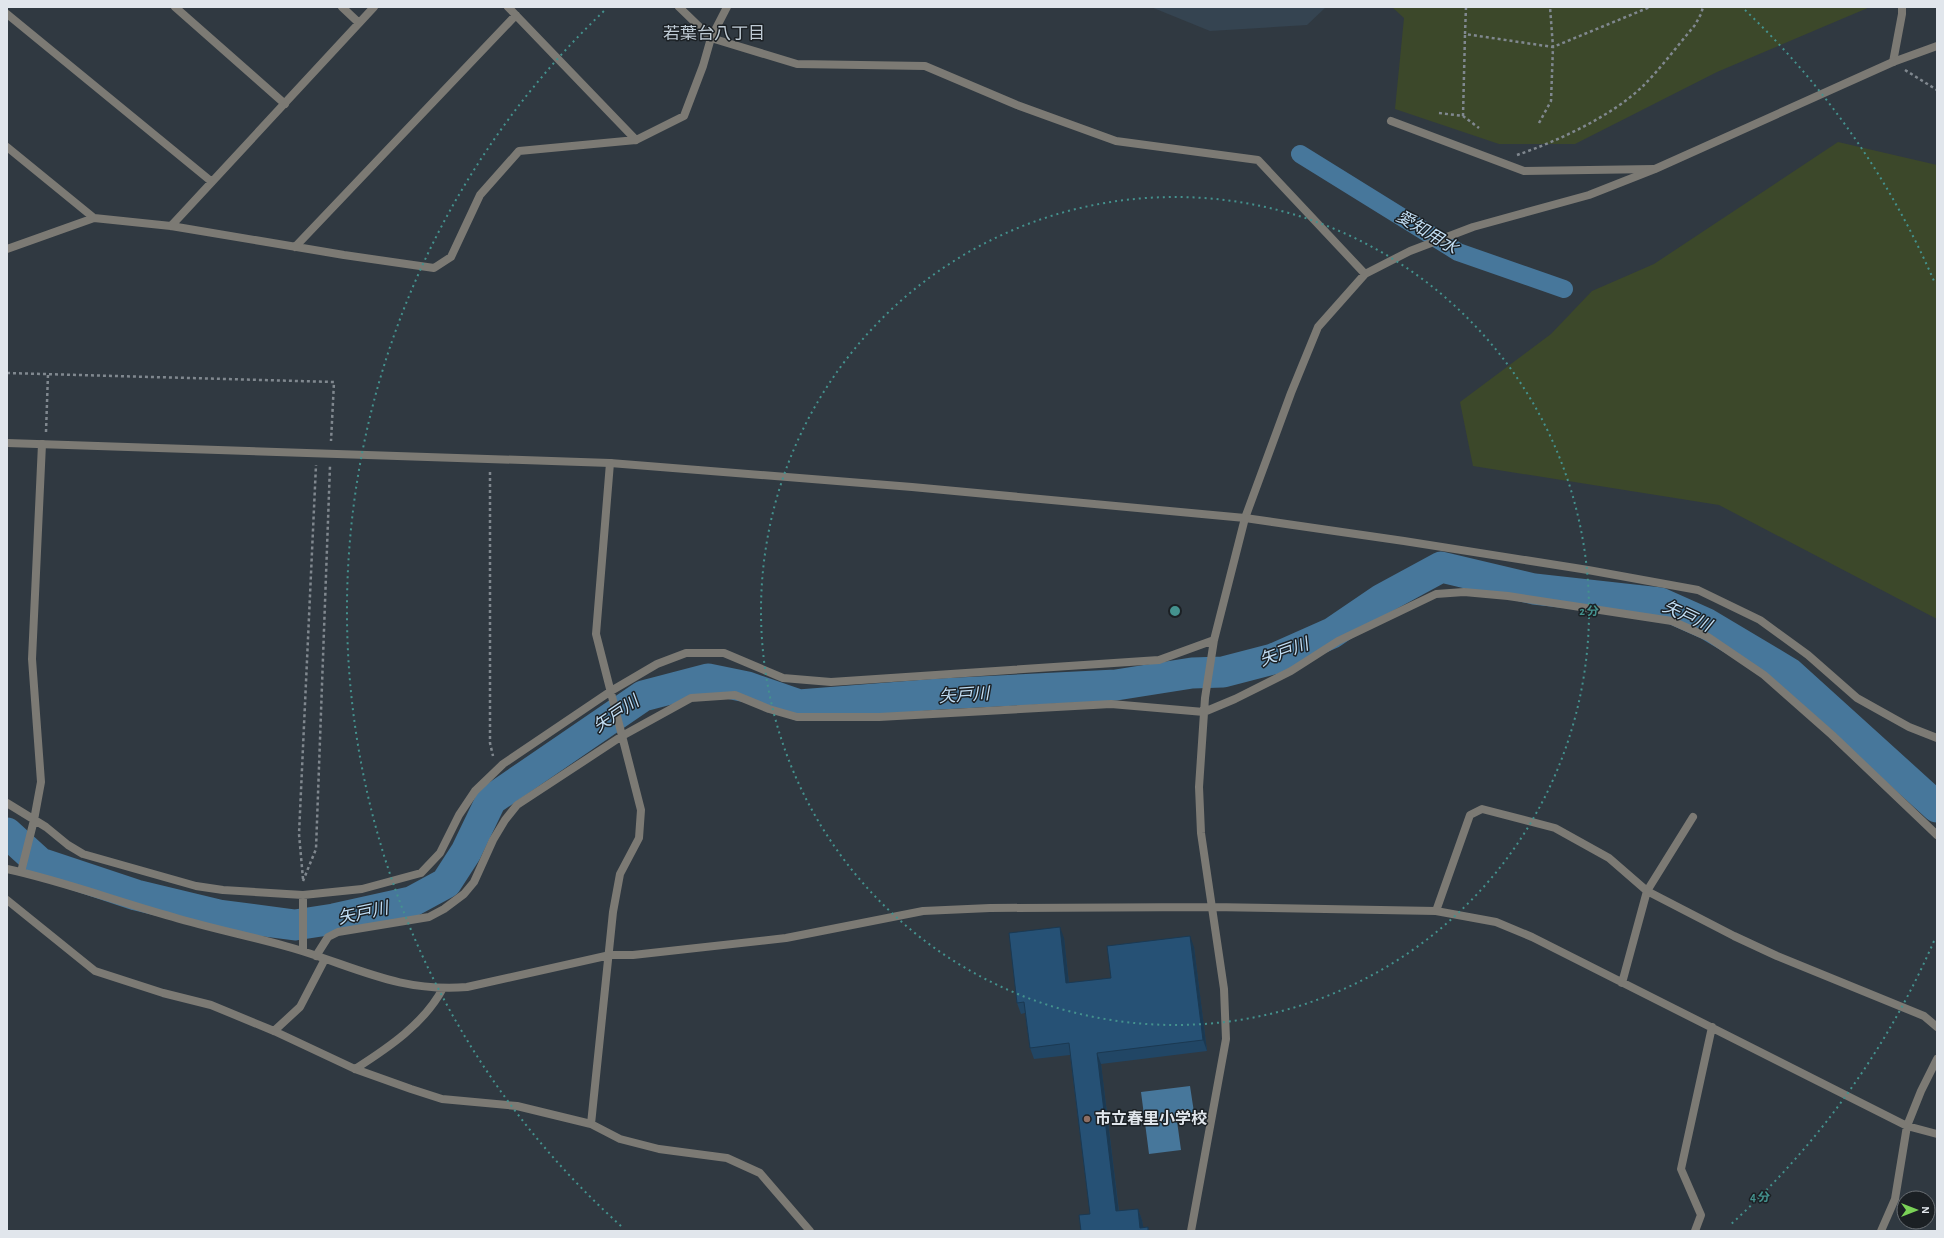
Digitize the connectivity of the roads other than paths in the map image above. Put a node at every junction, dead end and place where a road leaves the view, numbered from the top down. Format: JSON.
{"nodes":[{"id":1,"x":175,"y":7,"type":"edge"},
{"id":2,"x":342,"y":7,"type":"edge"},
{"id":3,"x":374,"y":7,"type":"edge"},
{"id":4,"x":508,"y":7,"type":"edge"},
{"id":5,"x":679,"y":7,"type":"edge"},
{"id":6,"x":727,"y":7,"type":"edge"},
{"id":7,"x":1902,"y":7,"type":"edge"},
{"id":8,"x":7,"y":14,"type":"edge"},
{"id":9,"x":516,"y":15,"type":"junction"},
{"id":10,"x":359,"y":23,"type":"junction"},
{"id":11,"x":711,"y":38,"type":"junction"},
{"id":12,"x":1937,"y":46,"type":"edge"},
{"id":13,"x":1893,"y":62,"type":"junction"},
{"id":14,"x":285,"y":104,"type":"junction"},
{"id":15,"x":1391,"y":121,"type":"dead end"},
{"id":16,"x":636,"y":140,"type":"junction"},
{"id":17,"x":7,"y":147,"type":"edge"},
{"id":18,"x":1655,"y":169,"type":"junction"},
{"id":19,"x":212,"y":182,"type":"junction"},
{"id":20,"x":94,"y":218,"type":"junction"},
{"id":21,"x":171,"y":226,"type":"junction"},
{"id":22,"x":295,"y":247,"type":"junction"},
{"id":23,"x":7,"y":249,"type":"edge"},
{"id":24,"x":1365,"y":274,"type":"junction"},
{"id":25,"x":7,"y":442,"type":"edge"},
{"id":26,"x":44,"y":444,"type":"junction"},
{"id":27,"x":610,"y":464,"type":"junction"},
{"id":28,"x":1245,"y":518,"type":"junction"},
{"id":29,"x":1214,"y":640,"type":"junction"},
{"id":30,"x":611,"y":691,"type":"junction"},
{"id":31,"x":1204,"y":712,"type":"junction"},
{"id":32,"x":622,"y":736,"type":"junction"},
{"id":33,"x":1937,"y":738,"type":"edge"},
{"id":34,"x":7,"y":803,"type":"edge"},
{"id":35,"x":1693,"y":817,"type":"dead end"},
{"id":36,"x":34,"y":820,"type":"junction"},
{"id":37,"x":1937,"y":835,"type":"edge"},
{"id":38,"x":7,"y":869,"type":"edge"},
{"id":39,"x":21,"y":872,"type":"junction"},
{"id":40,"x":1647,"y":891,"type":"junction"},
{"id":41,"x":303,"y":895,"type":"junction"},
{"id":42,"x":7,"y":900,"type":"edge"},
{"id":43,"x":1211,"y":907,"type":"junction"},
{"id":44,"x":1436,"y":911,"type":"junction"},
{"id":45,"x":303,"y":951,"type":"junction"},
{"id":46,"x":610,"y":955,"type":"junction"},
{"id":47,"x":316,"y":956,"type":"junction"},
{"id":48,"x":325,"y":959,"type":"junction"},
{"id":49,"x":1622,"y":983,"type":"junction"},
{"id":50,"x":443,"y":988,"type":"junction"},
{"id":51,"x":1712,"y":1027,"type":"junction"},
{"id":52,"x":1937,"y":1027,"type":"edge"},
{"id":53,"x":274,"y":1031,"type":"junction"},
{"id":54,"x":1937,"y":1060,"type":"edge"},
{"id":55,"x":355,"y":1069,"type":"junction"},
{"id":56,"x":591,"y":1124,"type":"junction"},
{"id":57,"x":1907,"y":1126,"type":"junction"},
{"id":58,"x":1937,"y":1134,"type":"edge"},
{"id":59,"x":810,"y":1231,"type":"edge"},
{"id":60,"x":1191,"y":1231,"type":"edge"},
{"id":61,"x":1695,"y":1231,"type":"edge"},
{"id":62,"x":1881,"y":1231,"type":"edge"}],
"edges":[{"from":1,"to":14,"type":"street"},
{"from":2,"to":10,"type":"street"},
{"from":3,"to":10,"type":"street"},
{"from":4,"to":9,"type":"street"},
{"from":5,"to":11,"type":"street"},
{"from":6,"to":11,"type":"street"},
{"from":7,"to":13,"type":"street"},
{"from":8,"to":19,"type":"street"},
{"from":9,"to":16,"type":"street"},
{"from":9,"to":22,"type":"street"},
{"from":10,"to":14,"type":"street"},
{"from":11,"to":16,"type":"street"},
{"from":11,"to":24,"type":"street"},
{"from":12,"to":13,"type":"street"},
{"from":13,"to":18,"type":"street"},
{"from":14,"to":19,"type":"street"},
{"from":15,"to":18,"type":"street"},
{"from":16,"to":22,"type":"street"},
{"from":17,"to":20,"type":"street"},
{"from":18,"to":24,"type":"street"},
{"from":19,"to":21,"type":"street"},
{"from":20,"to":21,"type":"street"},
{"from":20,"to":23,"type":"street"},
{"from":21,"to":22,"type":"street"},
{"from":24,"to":28,"type":"street"},
{"from":25,"to":26,"type":"street"},
{"from":26,"to":27,"type":"street"},
{"from":26,"to":36,"type":"street"},
{"from":27,"to":28,"type":"street"},
{"from":27,"to":30,"type":"street"},
{"from":28,"to":29,"type":"street"},
{"from":28,"to":33,"type":"street"},
{"from":29,"to":30,"type":"street"},
{"from":29,"to":31,"type":"street"},
{"from":30,"to":32,"type":"street"},
{"from":30,"to":41,"type":"street"},
{"from":31,"to":32,"type":"street"},
{"from":31,"to":37,"type":"street"},
{"from":31,"to":43,"type":"street"},
{"from":32,"to":46,"type":"street"},
{"from":32,"to":47,"type":"street"},
{"from":34,"to":36,"type":"street"},
{"from":35,"to":40,"type":"street"},
{"from":36,"to":39,"type":"street"},
{"from":36,"to":41,"type":"street"},
{"from":38,"to":39,"type":"street"},
{"from":39,"to":45,"type":"street"},
{"from":40,"to":44,"type":"street"},
{"from":40,"to":49,"type":"street"},
{"from":40,"to":52,"type":"street"},
{"from":41,"to":45,"type":"street"},
{"from":42,"to":53,"type":"street"},
{"from":43,"to":44,"type":"street"},
{"from":43,"to":46,"type":"street"},
{"from":43,"to":60,"type":"street"},
{"from":44,"to":49,"type":"street"},
{"from":45,"to":47,"type":"street"},
{"from":46,"to":50,"type":"street"},
{"from":46,"to":56,"type":"street"},
{"from":47,"to":48,"type":"street"},
{"from":48,"to":50,"type":"street"},
{"from":48,"to":53,"type":"street"},
{"from":49,"to":51,"type":"street"},
{"from":50,"to":55,"type":"street"},
{"from":51,"to":57,"type":"street"},
{"from":51,"to":61,"type":"street"},
{"from":53,"to":55,"type":"street"},
{"from":54,"to":57,"type":"street"},
{"from":55,"to":56,"type":"street"},
{"from":56,"to":59,"type":"street"},
{"from":57,"to":58,"type":"street"},
{"from":57,"to":62,"type":"street"}]}
